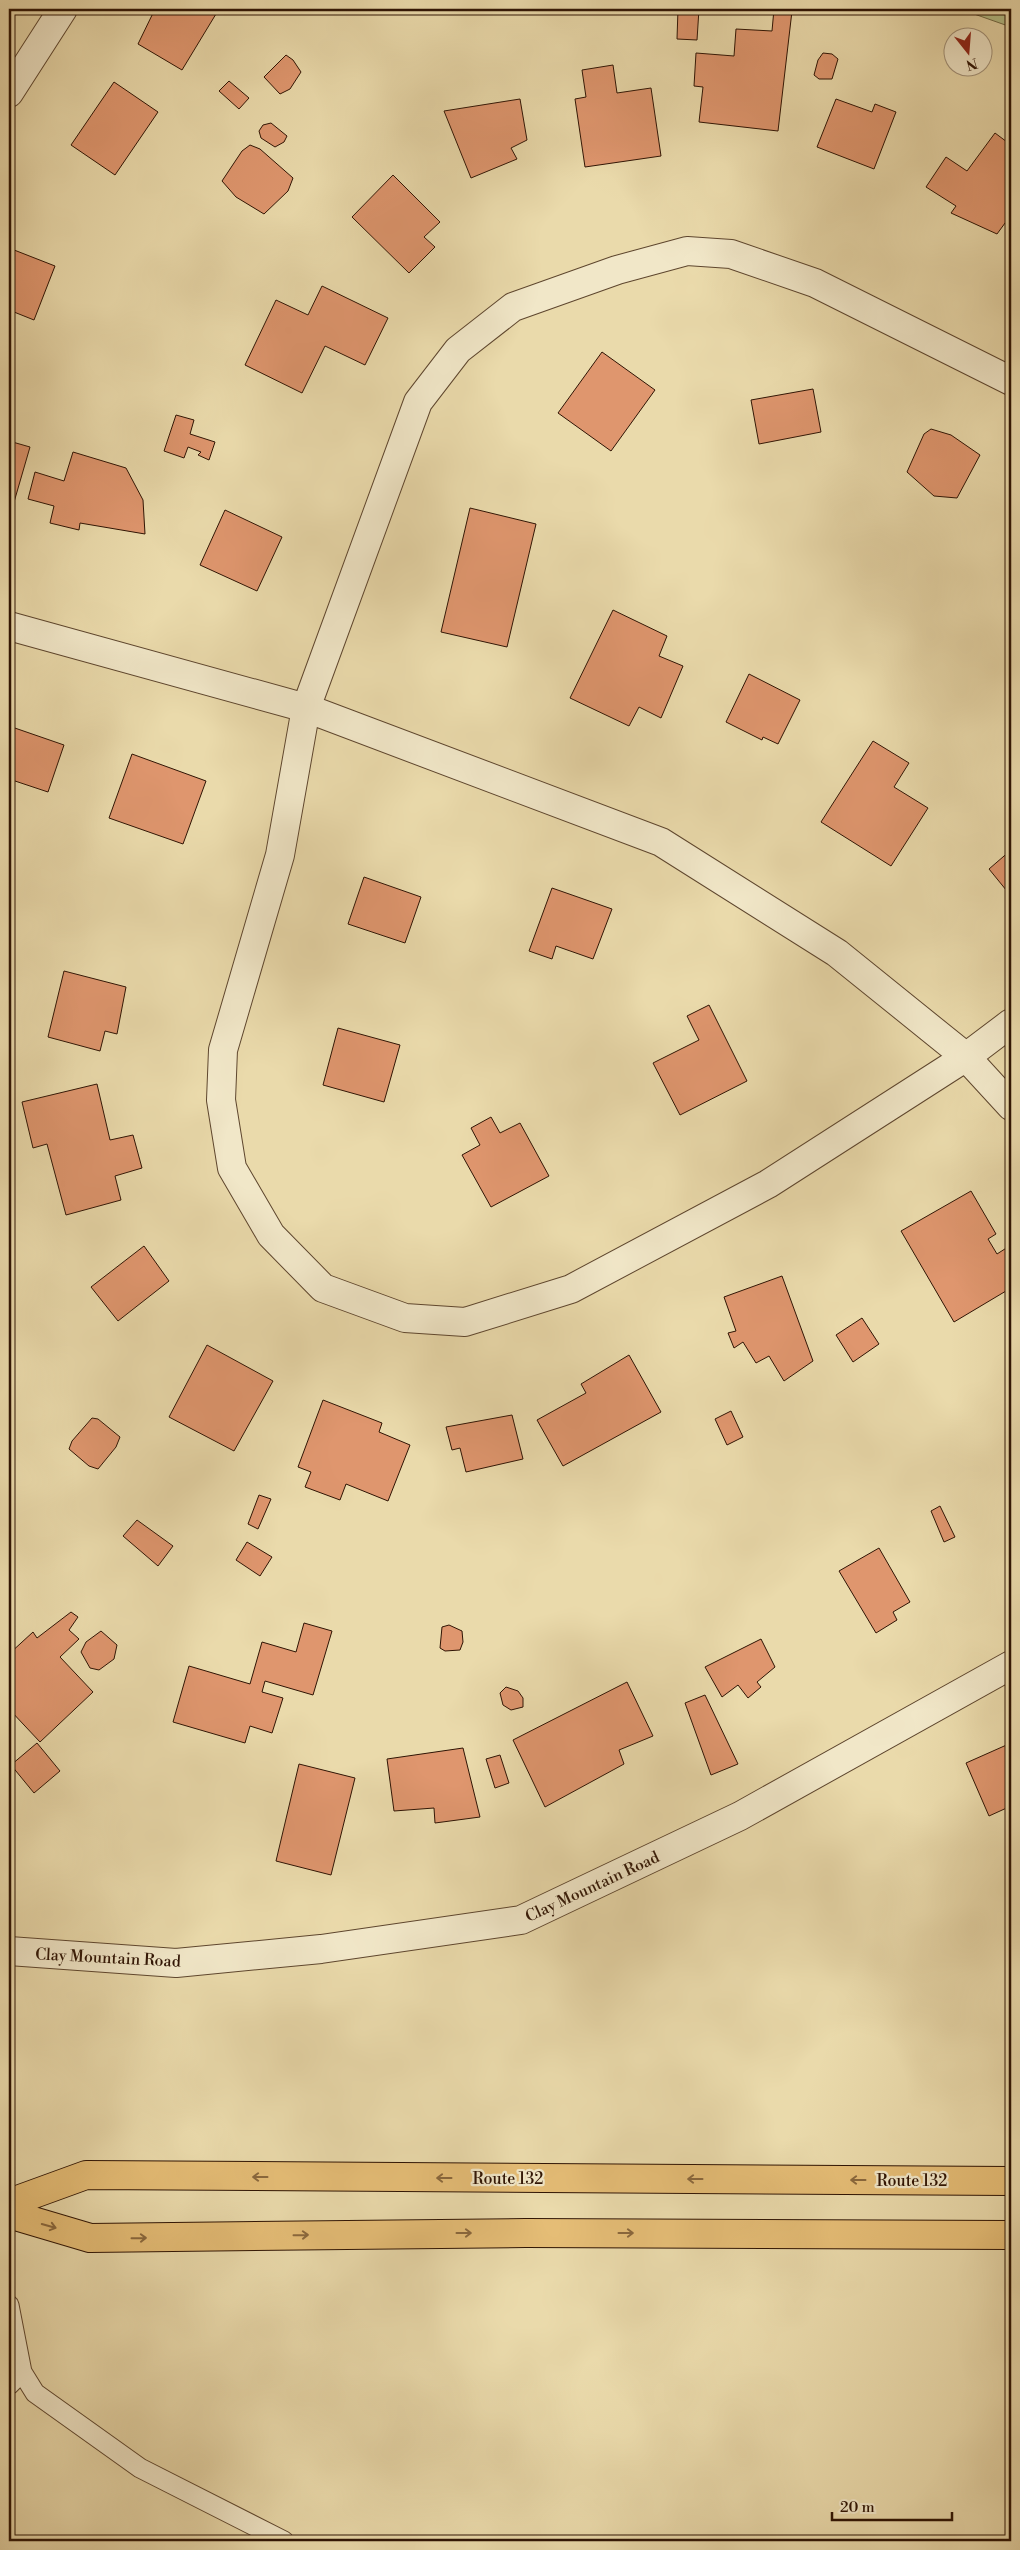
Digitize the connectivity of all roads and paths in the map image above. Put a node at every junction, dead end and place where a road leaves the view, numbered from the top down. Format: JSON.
{"nodes":[{"id":1,"x":63,"y":9,"type":"edge"},
{"id":2,"x":9,"y":93,"type":"edge"},
{"id":3,"x":1011,"y":382,"type":"edge"},
{"id":4,"x":9,"y":626,"type":"edge"},
{"id":5,"x":306,"y":708,"type":"junction"},
{"id":6,"x":1011,"y":1023,"type":"edge"},
{"id":7,"x":966,"y":1057,"type":"junction"},
{"id":8,"x":1011,"y":1106,"type":"edge"},
{"id":9,"x":1011,"y":1665,"type":"edge"},
{"id":10,"x":9,"y":1951,"type":"edge"},
{"id":11,"x":1011,"y":2181,"type":"edge"},
{"id":12,"x":9,"y":2203,"type":"edge"},
{"id":13,"x":9,"y":2214,"type":"edge"},
{"id":14,"x":1011,"y":2235,"type":"edge"},
{"id":15,"x":9,"y":2305,"type":"edge"},
{"id":16,"x":22,"y":2372,"type":"junction"},
{"id":17,"x":9,"y":2385,"type":"edge"},
{"id":18,"x":284,"y":2541,"type":"edge"}],
"edges":[{"from":1,"to":2,"type":"street"},
{"from":3,"to":5,"type":"street"},
{"from":4,"to":5,"type":"street"},
{"from":5,"to":7,"type":"street"},
{"from":5,"to":7,"type":"street"},
{"from":6,"to":7,"type":"street"},
{"from":7,"to":8,"type":"street"},
{"from":9,"to":10,"type":"street","name":"Clay Mountain Road"},
{"from":11,"to":12,"type":"highway","name":"Route 132","one_way":true},
{"from":13,"to":14,"type":"highway","one_way":true},
{"from":15,"to":16,"type":"lane"},
{"from":16,"to":17,"type":"lane"},
{"from":16,"to":18,"type":"lane"}]}
